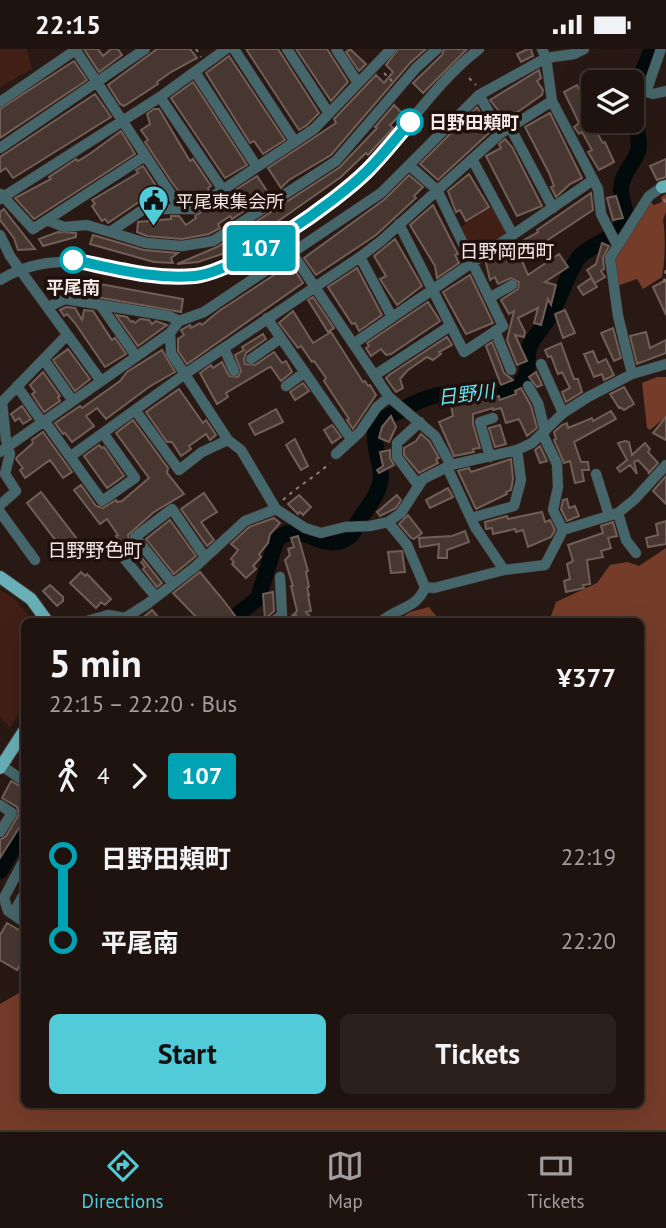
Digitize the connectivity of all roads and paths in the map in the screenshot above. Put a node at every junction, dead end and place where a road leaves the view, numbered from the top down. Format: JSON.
{"nodes":[{"id":1,"x":76,"y":49,"type":"edge"},
{"id":2,"x":145,"y":49,"type":"edge"},
{"id":3,"x":226,"y":49,"type":"edge"},
{"id":4,"x":234,"y":49,"type":"edge"},
{"id":5,"x":287,"y":49,"type":"edge"},
{"id":6,"x":336,"y":49,"type":"edge"},
{"id":7,"x":437,"y":49,"type":"edge"},
{"id":8,"x":479,"y":49,"type":"edge"},
{"id":9,"x":584,"y":49,"type":"edge"},
{"id":10,"x":661,"y":49,"type":"edge"},
{"id":11,"x":387,"y":51,"type":"edge"},
{"id":12,"x":544,"y":54,"type":"edge"},
{"id":13,"x":375,"y":65,"type":"junction"},
{"id":14,"x":195,"y":72,"type":"junction"},
{"id":15,"x":97,"y":83,"type":"junction"},
{"id":16,"x":358,"y":83,"type":"junction"},
{"id":17,"x":399,"y":88,"type":"junction"},
{"id":18,"x":666,"y":91,"type":"edge"},
{"id":19,"x":479,"y":95,"type":"junction"},
{"id":20,"x":160,"y":97,"type":"junction"},
{"id":21,"x":552,"y":101,"type":"junction"},
{"id":22,"x":0,"y":102,"type":"edge"},
{"id":23,"x":328,"y":112,"type":"junction"},
{"id":24,"x":122,"y":121,"type":"junction"},
{"id":25,"x":510,"y":127,"type":"junction"},
{"id":26,"x":501,"y":133,"type":"junction"},
{"id":27,"x":295,"y":142,"type":"junction"},
{"id":28,"x":0,"y":148,"type":"edge"},
{"id":29,"x":145,"y":156,"type":"junction"},
{"id":30,"x":472,"y":159,"type":"junction"},
{"id":31,"x":410,"y":166,"type":"junction"},
{"id":32,"x":257,"y":167,"type":"junction"},
{"id":33,"x":593,"y":180,"type":"junction"},
{"id":34,"x":664,"y":187,"type":"edge"},
{"id":35,"x":223,"y":190,"type":"junction"},
{"id":36,"x":437,"y":190,"type":"junction"},
{"id":37,"x":1,"y":196,"type":"edge"},
{"id":38,"x":180,"y":208,"type":"junction"},
{"id":39,"x":553,"y":208,"type":"junction"},
{"id":40,"x":47,"y":220,"type":"junction"},
{"id":41,"x":399,"y":225,"type":"junction"},
{"id":42,"x":110,"y":232,"type":"junction"},
{"id":43,"x":0,"y":235,"type":"edge"},
{"id":44,"x":513,"y":235,"type":"junction"},
{"id":45,"x":613,"y":239,"type":"junction"},
{"id":46,"x":292,"y":253,"type":"junction"},
{"id":47,"x":360,"y":257,"type":"junction"},
{"id":48,"x":472,"y":263,"type":"junction"},
{"id":49,"x":21,"y":269,"type":"junction"},
{"id":50,"x":666,"y":269,"type":"edge"},
{"id":51,"x":0,"y":280,"type":"edge"},
{"id":52,"x":664,"y":282,"type":"dead end"},
{"id":53,"x":512,"y":285,"type":"dead end"},
{"id":54,"x":314,"y":286,"type":"junction"},
{"id":55,"x":433,"y":290,"type":"junction"},
{"id":56,"x":489,"y":298,"type":"junction"},
{"id":57,"x":101,"y":306,"type":"junction"},
{"id":58,"x":48,"y":307,"type":"junction"},
{"id":59,"x":393,"y":317,"type":"junction"},
{"id":60,"x":267,"y":318,"type":"junction"},
{"id":61,"x":179,"y":321,"type":"junction"},
{"id":62,"x":450,"y":326,"type":"junction"},
{"id":63,"x":495,"y":331,"type":"junction"},
{"id":64,"x":170,"y":333,"type":"junction"},
{"id":65,"x":68,"y":335,"type":"junction"},
{"id":66,"x":281,"y":338,"type":"junction"},
{"id":67,"x":353,"y":344,"type":"junction"},
{"id":68,"x":224,"y":348,"type":"junction"},
{"id":69,"x":136,"y":356,"type":"junction"},
{"id":70,"x":251,"y":359,"type":"dead end"},
{"id":71,"x":44,"y":360,"type":"junction"},
{"id":72,"x":541,"y":364,"type":"dead end"},
{"id":73,"x":666,"y":364,"type":"edge"},
{"id":74,"x":234,"y":370,"type":"dead end"},
{"id":75,"x":511,"y":370,"type":"dead end"},
{"id":76,"x":305,"y":372,"type":"junction"},
{"id":77,"x":185,"y":374,"type":"junction"},
{"id":78,"x":632,"y":374,"type":"junction"},
{"id":79,"x":374,"y":375,"type":"junction"},
{"id":80,"x":101,"y":381,"type":"junction"},
{"id":81,"x":17,"y":386,"type":"junction"},
{"id":82,"x":286,"y":386,"type":"dead end"},
{"id":83,"x":528,"y":386,"type":"dead end"},
{"id":84,"x":389,"y":397,"type":"junction"},
{"id":85,"x":73,"y":401,"type":"junction"},
{"id":86,"x":135,"y":410,"type":"junction"},
{"id":87,"x":563,"y":413,"type":"junction"},
{"id":88,"x":493,"y":418,"type":"dead end"},
{"id":89,"x":42,"y":422,"type":"junction"},
{"id":90,"x":420,"y":422,"type":"junction"},
{"id":91,"x":103,"y":433,"type":"junction"},
{"id":92,"x":544,"y":433,"type":"junction"},
{"id":93,"x":351,"y":439,"type":"junction"},
{"id":94,"x":228,"y":440,"type":"junction"},
{"id":95,"x":4,"y":449,"type":"edge"},
{"id":96,"x":517,"y":450,"type":"junction"},
{"id":97,"x":336,"y":454,"type":"joint"},
{"id":98,"x":71,"y":457,"type":"junction"},
{"id":99,"x":490,"y":457,"type":"junction"},
{"id":100,"x":666,"y":465,"type":"edge"},
{"id":101,"x":449,"y":466,"type":"junction"},
{"id":102,"x":596,"y":474,"type":"dead end"},
{"id":103,"x":418,"y":485,"type":"junction"},
{"id":104,"x":0,"y":505,"type":"edge"},
{"id":105,"x":276,"y":509,"type":"junction"},
{"id":106,"x":0,"y":512,"type":"edge"},
{"id":107,"x":613,"y":514,"type":"junction"},
{"id":108,"x":471,"y":518,"type":"junction"},
{"id":109,"x":388,"y":522,"type":"junction"},
{"id":110,"x":563,"y":530,"type":"junction"},
{"id":111,"x":636,"y":553,"type":"dead end"},
{"id":112,"x":122,"y":556,"type":"dead end"},
{"id":113,"x":205,"y":557,"type":"junction"},
{"id":114,"x":35,"y":561,"type":"dead end"},
{"id":115,"x":504,"y":570,"type":"junction"},
{"id":116,"x":0,"y":577,"type":"edge"},
{"id":117,"x":280,"y":577,"type":"dead end"},
{"id":118,"x":173,"y":584,"type":"junction"},
{"id":119,"x":425,"y":587,"type":"junction"},
{"id":120,"x":156,"y":597,"type":"junction"},
{"id":121,"x":45,"y":618,"type":"edge"},
{"id":122,"x":98,"y":618,"type":"edge"},
{"id":123,"x":122,"y":618,"type":"edge"},
{"id":124,"x":127,"y":618,"type":"edge"},
{"id":125,"x":278,"y":618,"type":"edge"},
{"id":126,"x":385,"y":618,"type":"edge"},
{"id":127,"x":21,"y":735,"type":"edge"},
{"id":128,"x":1,"y":767,"type":"edge"},
{"id":129,"x":21,"y":779,"type":"edge"},
{"id":130,"x":0,"y":805,"type":"edge"},
{"id":131,"x":0,"y":832,"type":"edge"},
{"id":132,"x":21,"y":870,"type":"edge"},
{"id":133,"x":2,"y":897,"type":"edge"},
{"id":134,"x":21,"y":900,"type":"edge"},
{"id":135,"x":13,"y":915,"type":"junction"},
{"id":136,"x":21,"y":920,"type":"edge"}],
"edges":[{"from":1,"to":15,"type":"street"},
{"from":1,"to":22,"type":"street"},
{"from":2,"to":15,"type":"street"},
{"from":3,"to":14,"type":"street"},
{"from":4,"to":27,"type":"street"},
{"from":5,"to":23,"type":"street"},
{"from":6,"to":16,"type":"street"},
{"from":7,"to":17,"type":"street"},
{"from":8,"to":49,"type":"street"},
{"from":9,"to":12,"type":"street"},
{"from":10,"to":18,"type":"street"},
{"from":11,"to":13,"type":"street"},
{"from":12,"to":19,"type":"street"},
{"from":12,"to":21,"type":"street"},
{"from":13,"to":16,"type":"street"},
{"from":13,"to":17,"type":"path"},
{"from":14,"to":20,"type":"street"},
{"from":14,"to":32,"type":"street"},
{"from":15,"to":24,"type":"street"},
{"from":15,"to":28,"type":"street"},
{"from":16,"to":23,"type":"street"},
{"from":17,"to":42,"type":"street"},
{"from":19,"to":26,"type":"street"},
{"from":19,"to":31,"type":"street"},
{"from":20,"to":24,"type":"street"},
{"from":20,"to":35,"type":"street"},
{"from":21,"to":25,"type":"street"},
{"from":21,"to":33,"type":"street"},
{"from":23,"to":27,"type":"street"},
{"from":24,"to":29,"type":"street"},
{"from":24,"to":37,"type":"street"},
{"from":25,"to":26,"type":"street"},
{"from":25,"to":39,"type":"street"},
{"from":26,"to":30,"type":"street"},
{"from":27,"to":32,"type":"street"},
{"from":29,"to":38,"type":"street"},
{"from":29,"to":40,"type":"street"},
{"from":30,"to":36,"type":"street"},
{"from":30,"to":44,"type":"street"},
{"from":31,"to":36,"type":"street"},
{"from":31,"to":46,"type":"street"},
{"from":32,"to":35,"type":"street"},
{"from":33,"to":39,"type":"street"},
{"from":33,"to":45,"type":"street"},
{"from":34,"to":45,"type":"street"},
{"from":35,"to":38,"type":"street"},
{"from":36,"to":41,"type":"street"},
{"from":36,"to":48,"type":"street"},
{"from":37,"to":40,"type":"street"},
{"from":38,"to":42,"type":"street"},
{"from":39,"to":44,"type":"street"},
{"from":40,"to":42,"type":"street"},
{"from":41,"to":47,"type":"street"},
{"from":41,"to":55,"type":"street"},
{"from":43,"to":49,"type":"street"},
{"from":44,"to":48,"type":"street"},
{"from":45,"to":78,"type":"street"},
{"from":46,"to":54,"type":"street"},
{"from":46,"to":61,"type":"street"},
{"from":47,"to":54,"type":"street"},
{"from":47,"to":59,"type":"street"},
{"from":48,"to":55,"type":"street"},
{"from":48,"to":56,"type":"street"},
{"from":49,"to":51,"type":"street"},
{"from":49,"to":58,"type":"street"},
{"from":50,"to":52,"type":"path"},
{"from":53,"to":56,"type":"street"},
{"from":54,"to":60,"type":"street"},
{"from":54,"to":67,"type":"street"},
{"from":55,"to":59,"type":"street"},
{"from":55,"to":62,"type":"street"},
{"from":56,"to":63,"type":"street"},
{"from":57,"to":58,"type":"street"},
{"from":57,"to":61,"type":"street"},
{"from":57,"to":69,"type":"street"},
{"from":58,"to":65,"type":"street"},
{"from":59,"to":67,"type":"street"},
{"from":60,"to":66,"type":"street"},
{"from":60,"to":68,"type":"street"},
{"from":61,"to":64,"type":"street"},
{"from":62,"to":63,"type":"street"},
{"from":62,"to":79,"type":"street"},
{"from":63,"to":75,"type":"street"},
{"from":64,"to":69,"type":"street"},
{"from":64,"to":77,"type":"street"},
{"from":65,"to":71,"type":"street"},
{"from":65,"to":80,"type":"street"},
{"from":66,"to":70,"type":"street"},
{"from":66,"to":76,"type":"street"},
{"from":67,"to":79,"type":"street"},
{"from":68,"to":74,"type":"street"},
{"from":68,"to":77,"type":"street"},
{"from":69,"to":80,"type":"street"},
{"from":71,"to":81,"type":"street"},
{"from":71,"to":85,"type":"street"},
{"from":72,"to":87,"type":"street"},
{"from":73,"to":78,"type":"street"},
{"from":76,"to":82,"type":"street"},
{"from":76,"to":93,"type":"street"},
{"from":77,"to":86,"type":"street"},
{"from":77,"to":94,"type":"street"},
{"from":78,"to":87,"type":"street"},
{"from":79,"to":84,"type":"street"},
{"from":80,"to":85,"type":"street"},
{"from":81,"to":89,"type":"street"},
{"from":81,"to":95,"type":"street"},
{"from":83,"to":92,"type":"street"},
{"from":84,"to":90,"type":"street"},
{"from":84,"to":93,"type":"street"},
{"from":85,"to":89,"type":"street"},
{"from":86,"to":91,"type":"street"},
{"from":86,"to":94,"type":"street"},
{"from":87,"to":92,"type":"street"},
{"from":88,"to":99,"type":"street"},
{"from":89,"to":95,"type":"street"},
{"from":89,"to":98,"type":"street"},
{"from":90,"to":101,"type":"street"},
{"from":90,"to":103,"type":"street"},
{"from":91,"to":98,"type":"street"},
{"from":91,"to":98,"type":"street"},
{"from":92,"to":96,"type":"street"},
{"from":92,"to":110,"type":"street"},
{"from":93,"to":97,"type":"street"},
{"from":94,"to":105,"type":"street"},
{"from":95,"to":104,"type":"street"},
{"from":96,"to":99,"type":"street"},
{"from":96,"to":108,"type":"street"},
{"from":97,"to":105,"type":"path"},
{"from":99,"to":101,"type":"street"},
{"from":100,"to":107,"type":"street"},
{"from":101,"to":103,"type":"street"},
{"from":101,"to":108,"type":"street"},
{"from":102,"to":107,"type":"street"},
{"from":103,"to":109,"type":"street"},
{"from":105,"to":109,"type":"street"},
{"from":105,"to":113,"type":"street"},
{"from":106,"to":114,"type":"street"},
{"from":107,"to":110,"type":"street"},
{"from":107,"to":111,"type":"street"},
{"from":108,"to":115,"type":"street"},
{"from":109,"to":119,"type":"street"},
{"from":110,"to":115,"type":"street"},
{"from":112,"to":120,"type":"street"},
{"from":113,"to":118,"type":"street"},
{"from":113,"to":118,"type":"street"},
{"from":115,"to":119,"type":"street"},
{"from":116,"to":121,"type":"main road"},
{"from":117,"to":125,"type":"street"},
{"from":118,"to":120,"type":"street"},
{"from":119,"to":126,"type":"street"},
{"from":120,"to":124,"type":"street"},
{"from":122,"to":123,"type":"street"},
{"from":127,"to":128,"type":"main road"},
{"from":128,"to":129,"type":"street"},
{"from":130,"to":131,"type":"street"},
{"from":132,"to":133,"type":"street"},
{"from":133,"to":135,"type":"street"},
{"from":134,"to":135,"type":"street"},
{"from":135,"to":136,"type":"street"}]}
